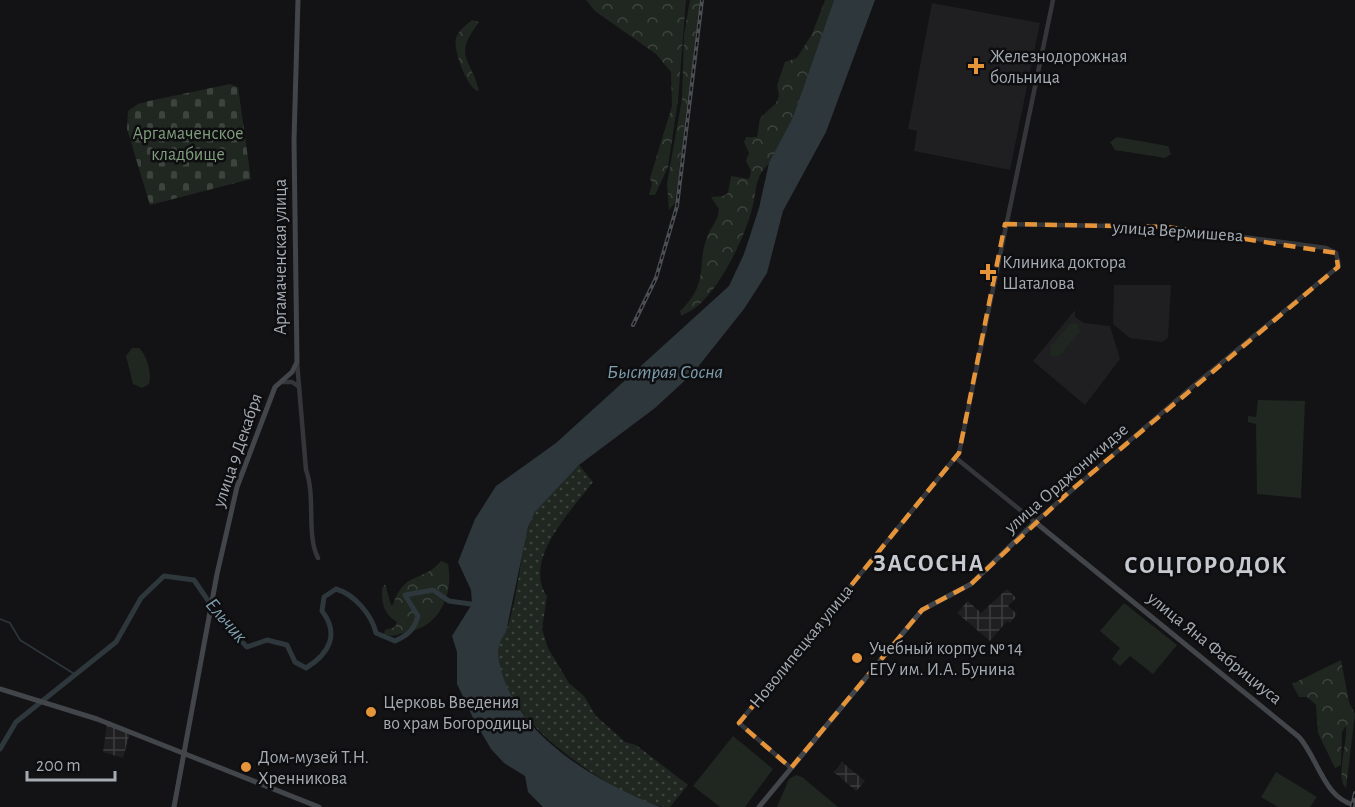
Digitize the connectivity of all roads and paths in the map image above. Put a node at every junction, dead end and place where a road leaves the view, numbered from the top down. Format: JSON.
{"nodes":[{"id":1,"x":298,"y":0,"type":"edge"},
{"id":2,"x":1053,"y":0,"type":"edge"},
{"id":3,"x":1005,"y":224,"type":"junction"},
{"id":4,"x":1339,"y":266,"type":"joint"},
{"id":5,"x":297,"y":362,"type":"junction"},
{"id":6,"x":281,"y":382,"type":"junction"},
{"id":7,"x":299,"y":388,"type":"junction"},
{"id":8,"x":956,"y":458,"type":"junction"},
{"id":9,"x":1035,"y":522,"type":"junction"},
{"id":10,"x":318,"y":558,"type":"dead end"},
{"id":11,"x":0,"y":689,"type":"edge"},
{"id":12,"x":183,"y":752,"type":"junction"},
{"id":13,"x":791,"y":768,"type":"junction"},
{"id":14,"x":1355,"y":805,"type":"edge"},
{"id":15,"x":174,"y":807,"type":"edge"},
{"id":16,"x":319,"y":807,"type":"edge"},
{"id":17,"x":759,"y":807,"type":"edge"}],
"edges":[{"from":1,"to":5,"type":"main road","name":"Аргамаченская улица"},
{"from":2,"to":3,"type":"street","name":"Новолипецкая улица"},
{"from":3,"to":4,"type":"street","name":"улица Вермишева"},
{"from":3,"to":8,"type":"street","name":"Новолипецкая улица"},
{"from":4,"to":9,"type":"street","name":"улица Орджоникидзе"},
{"from":5,"to":6,"type":"main road","name":"Аргамаченская улица"},
{"from":5,"to":7,"type":"street"},
{"from":6,"to":7,"type":"street"},
{"from":6,"to":12,"type":"main road","name":"улица 9 Декабря"},
{"from":7,"to":10,"type":"street"},
{"from":8,"to":9,"type":"street","name":"улица Яна Фабрициуса"},
{"from":8,"to":13,"type":"street","name":"Новолипецкая улица"},
{"from":9,"to":13,"type":"main road","name":"улица Орджоникидзе"},
{"from":9,"to":14,"type":"main road","name":"улица Яна Фабрициуса"},
{"from":11,"to":12,"type":"main road"},
{"from":12,"to":15,"type":"main road","name":"улица 9 Декабря"},
{"from":12,"to":16,"type":"main road"},
{"from":13,"to":17,"type":"main road","name":"улица Орджоникидзе"}]}
